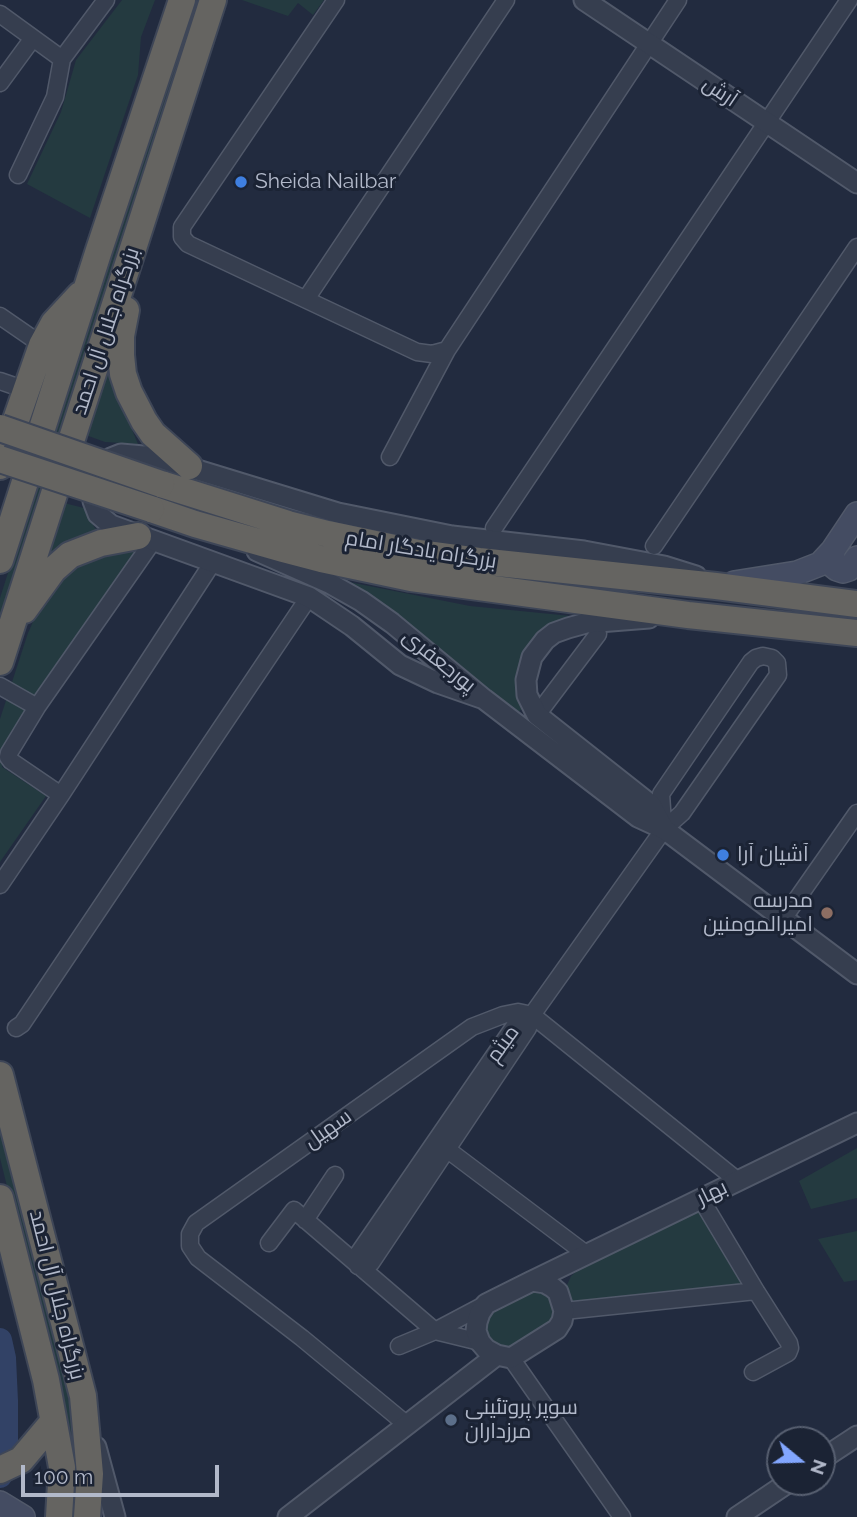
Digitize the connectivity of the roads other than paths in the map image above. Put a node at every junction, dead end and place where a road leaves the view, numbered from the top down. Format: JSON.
{"nodes":[{"id":1,"x":106,"y":0,"type":"edge"},
{"id":2,"x":182,"y":0,"type":"edge"},
{"id":3,"x":336,"y":0,"type":"edge"},
{"id":4,"x":506,"y":0,"type":"edge"},
{"id":5,"x":584,"y":0,"type":"edge"},
{"id":6,"x":602,"y":0,"type":"edge"},
{"id":7,"x":678,"y":0,"type":"edge"},
{"id":8,"x":849,"y":0,"type":"edge"},
{"id":9,"x":214,"y":1,"type":"edge"},
{"id":10,"x":0,"y":14,"type":"edge"},
{"id":11,"x":33,"y":38,"type":"junction"},
{"id":12,"x":651,"y":39,"type":"junction"},
{"id":13,"x":62,"y":59,"type":"junction"},
{"id":14,"x":0,"y":83,"type":"edge"},
{"id":15,"x":770,"y":118,"type":"junction"},
{"id":16,"x":857,"y":169,"type":"edge"},
{"id":17,"x":18,"y":175,"type":"dead end"},
{"id":18,"x":857,"y":183,"type":"edge"},
{"id":19,"x":139,"y":226,"type":"junction"},
{"id":20,"x":857,"y":247,"type":"edge"},
{"id":21,"x":86,"y":289,"type":"junction"},
{"id":22,"x":306,"y":299,"type":"junction"},
{"id":23,"x":0,"y":316,"type":"edge"},
{"id":24,"x":42,"y":345,"type":"junction"},
{"id":25,"x":447,"y":350,"type":"junction"},
{"id":26,"x":0,"y":381,"type":"edge"},
{"id":27,"x":26,"y":390,"type":"junction"},
{"id":28,"x":0,"y":428,"type":"edge"},
{"id":29,"x":390,"y":457,"type":"dead end"},
{"id":30,"x":0,"y":459,"type":"edge"},
{"id":31,"x":0,"y":466,"type":"edge"},
{"id":32,"x":189,"y":466,"type":"junction"},
{"id":33,"x":857,"y":514,"type":"edge"},
{"id":34,"x":195,"y":524,"type":"junction"},
{"id":35,"x":494,"y":528,"type":"dead end"},
{"id":36,"x":145,"y":539,"type":"junction"},
{"id":37,"x":654,"y":546,"type":"dead end"},
{"id":38,"x":833,"y":550,"type":"junction"},
{"id":39,"x":857,"y":558,"type":"edge"},
{"id":40,"x":0,"y":560,"type":"edge"},
{"id":41,"x":213,"y":562,"type":"junction"},
{"id":42,"x":716,"y":586,"type":"junction"},
{"id":43,"x":309,"y":597,"type":"junction"},
{"id":44,"x":857,"y":604,"type":"edge"},
{"id":45,"x":688,"y":615,"type":"junction"},
{"id":46,"x":9,"y":631,"type":"junction"},
{"id":47,"x":857,"y":633,"type":"edge"},
{"id":48,"x":598,"y":634,"type":"dead end"},
{"id":49,"x":0,"y":662,"type":"edge"},
{"id":50,"x":0,"y":686,"type":"edge"},
{"id":51,"x":484,"y":699,"type":"junction"},
{"id":52,"x":37,"y":707,"type":"junction"},
{"id":53,"x":537,"y":715,"type":"junction"},
{"id":54,"x":61,"y":795,"type":"junction"},
{"id":55,"x":857,"y":813,"type":"edge"},
{"id":56,"x":664,"y":829,"type":"junction"},
{"id":57,"x":0,"y":885,"type":"edge"},
{"id":58,"x":783,"y":919,"type":"junction"},
{"id":59,"x":857,"y":974,"type":"edge"},
{"id":60,"x":532,"y":1015,"type":"junction"},
{"id":61,"x":16,"y":1028,"type":"dead end"},
{"id":62,"x":0,"y":1075,"type":"edge"},
{"id":63,"x":857,"y":1124,"type":"edge"},
{"id":64,"x":442,"y":1145,"type":"junction"},
{"id":65,"x":335,"y":1175,"type":"dead end"},
{"id":66,"x":738,"y":1181,"type":"junction"},
{"id":67,"x":0,"y":1198,"type":"edge"},
{"id":68,"x":701,"y":1199,"type":"junction"},
{"id":69,"x":300,"y":1215,"type":"junction"},
{"id":70,"x":269,"y":1242,"type":"dead end"},
{"id":71,"x":586,"y":1254,"type":"junction"},
{"id":72,"x":568,"y":1263,"type":"junction"},
{"id":73,"x":358,"y":1266,"type":"junction"},
{"id":74,"x":51,"y":1273,"type":"junction"},
{"id":75,"x":20,"y":1278,"type":"junction"},
{"id":76,"x":532,"y":1281,"type":"junction"},
{"id":77,"x":756,"y":1291,"type":"junction"},
{"id":78,"x":561,"y":1302,"type":"junction"},
{"id":79,"x":486,"y":1304,"type":"junction"},
{"id":80,"x":435,"y":1331,"type":"junction"},
{"id":81,"x":480,"y":1342,"type":"junction"},
{"id":82,"x":399,"y":1346,"type":"dead end"},
{"id":83,"x":504,"y":1357,"type":"junction"},
{"id":84,"x":753,"y":1372,"type":"dead end"},
{"id":85,"x":83,"y":1396,"type":"junction"},
{"id":86,"x":54,"y":1422,"type":"junction"},
{"id":87,"x":406,"y":1424,"type":"junction"},
{"id":88,"x":857,"y":1436,"type":"edge"},
{"id":89,"x":836,"y":1450,"type":"edge"},
{"id":90,"x":10,"y":1465,"type":"edge"},
{"id":91,"x":768,"y":1496,"type":"edge"},
{"id":92,"x":60,"y":1517,"type":"edge"},
{"id":93,"x":88,"y":1517,"type":"edge"},
{"id":94,"x":115,"y":1517,"type":"edge"},
{"id":95,"x":288,"y":1517,"type":"edge"},
{"id":96,"x":622,"y":1517,"type":"edge"},
{"id":97,"x":737,"y":1517,"type":"edge"}],
"edges":[{"from":1,"to":13,"type":"street"},
{"from":2,"to":21,"type":"highway","name":"بزرگراه جلال آل احمد"},
{"from":3,"to":22,"type":"street"},
{"from":4,"to":22,"type":"street"},
{"from":5,"to":12,"type":"street","name":"آرش"},
{"from":6,"to":12,"type":"street","name":"آرش"},
{"from":7,"to":12,"type":"street"},
{"from":8,"to":15,"type":"street"},
{"from":9,"to":19,"type":"highway","name":"بزرگراه جلال آل احمد"},
{"from":10,"to":11,"type":"street"},
{"from":11,"to":13,"type":"street"},
{"from":11,"to":14,"type":"street"},
{"from":12,"to":15,"type":"street","name":"آرش"},
{"from":12,"to":25,"type":"street"},
{"from":13,"to":17,"type":"street"},
{"from":15,"to":16,"type":"street","name":"آرش"},
{"from":15,"to":18,"type":"street","name":"آرش"},
{"from":15,"to":35,"type":"street"},
{"from":19,"to":32,"type":"highway"},
{"from":19,"to":46,"type":"highway","name":"بزرگراه جلال آل احمد"},
{"from":20,"to":37,"type":"street"},
{"from":21,"to":24,"type":"highway"},
{"from":21,"to":40,"type":"highway","name":"بزرگراه جلال آل احمد"},
{"from":22,"to":25,"type":"street"},
{"from":23,"to":24,"type":"street"},
{"from":24,"to":27,"type":"highway"},
{"from":25,"to":29,"type":"street"},
{"from":26,"to":27,"type":"street"},
{"from":27,"to":31,"type":"highway"},
{"from":28,"to":42,"type":"highway","name":"بزرگراه یادگار امام","bridge":true},
{"from":30,"to":34,"type":"highway","name":"بزرگراه یادگار امام","bridge":true},
{"from":32,"to":36,"type":"street"},
{"from":32,"to":42,"type":"street"},
{"from":33,"to":38,"type":"main road"},
{"from":34,"to":45,"type":"highway","name":"بزرگراه یادگار امام"},
{"from":34,"to":51,"type":"street","name":"پورجعفری"},
{"from":36,"to":41,"type":"street"},
{"from":36,"to":46,"type":"highway"},
{"from":36,"to":52,"type":"street"},
{"from":38,"to":39,"type":"main road"},
{"from":38,"to":42,"type":"main road"},
{"from":41,"to":43,"type":"street"},
{"from":41,"to":54,"type":"street"},
{"from":42,"to":44,"type":"highway","name":"بزرگراه یادگار امام"},
{"from":43,"to":51,"type":"street"},
{"from":43,"to":61,"type":"street"},
{"from":45,"to":47,"type":"highway","name":"بزرگراه یادگار امام"},
{"from":45,"to":53,"type":"street"},
{"from":46,"to":49,"type":"highway","name":"بزرگراه جلال آل احمد"},
{"from":48,"to":53,"type":"street"},
{"from":50,"to":52,"type":"street"},
{"from":51,"to":56,"type":"street","name":"پورجعفری"},
{"from":52,"to":54,"type":"street"},
{"from":53,"to":56,"type":"street","name":"پورجعفری"},
{"from":54,"to":57,"type":"street"},
{"from":55,"to":58,"type":"street"},
{"from":56,"to":56,"type":"street"},
{"from":56,"to":58,"type":"street","name":"پورجعفری"},
{"from":56,"to":60,"type":"street"},
{"from":58,"to":59,"type":"street","name":"پورجعفری"},
{"from":60,"to":64,"type":"street","name":"میثم"},
{"from":60,"to":66,"type":"street"},
{"from":60,"to":87,"type":"street","name":"سهیل"},
{"from":62,"to":74,"type":"highway","name":"بزرگراه جلال آل احمد"},
{"from":63,"to":66,"type":"street","name":"بهار"},
{"from":64,"to":71,"type":"street"},
{"from":64,"to":73,"type":"street","name":"میثم"},
{"from":65,"to":69,"type":"street"},
{"from":66,"to":68,"type":"street","name":"بهار"},
{"from":67,"to":75,"type":"highway","name":"بزرگراه جلال آل احمد"},
{"from":68,"to":71,"type":"street","name":"بهار"},
{"from":68,"to":77,"type":"street"},
{"from":69,"to":70,"type":"street"},
{"from":69,"to":73,"type":"street"},
{"from":71,"to":72,"type":"street","name":"بهار"},
{"from":72,"to":76,"type":"street","name":"بهار"},
{"from":72,"to":78,"type":"street"},
{"from":73,"to":80,"type":"street"},
{"from":74,"to":75,"type":"highway"},
{"from":74,"to":85,"type":"highway","name":"بزرگراه جلال آل احمد"},
{"from":75,"to":86,"type":"highway","name":"بزرگراه جلال آل احمد"},
{"from":76,"to":78,"type":"street"},
{"from":76,"to":79,"type":"street"},
{"from":77,"to":78,"type":"street"},
{"from":77,"to":84,"type":"street"},
{"from":78,"to":83,"type":"street"},
{"from":79,"to":80,"type":"street"},
{"from":79,"to":81,"type":"street"},
{"from":80,"to":81,"type":"street"},
{"from":80,"to":82,"type":"street"},
{"from":81,"to":83,"type":"street"},
{"from":83,"to":87,"type":"street"},
{"from":83,"to":96,"type":"street"},
{"from":85,"to":93,"type":"highway","name":"بزرگراه جلال آل احمد"},
{"from":85,"to":94,"type":"street"},
{"from":86,"to":90,"type":"highway"},
{"from":86,"to":92,"type":"highway","name":"بزرگراه جلال آل احمد"},
{"from":87,"to":95,"type":"street"},
{"from":88,"to":89,"type":"street"},
{"from":91,"to":97,"type":"street"}]}
